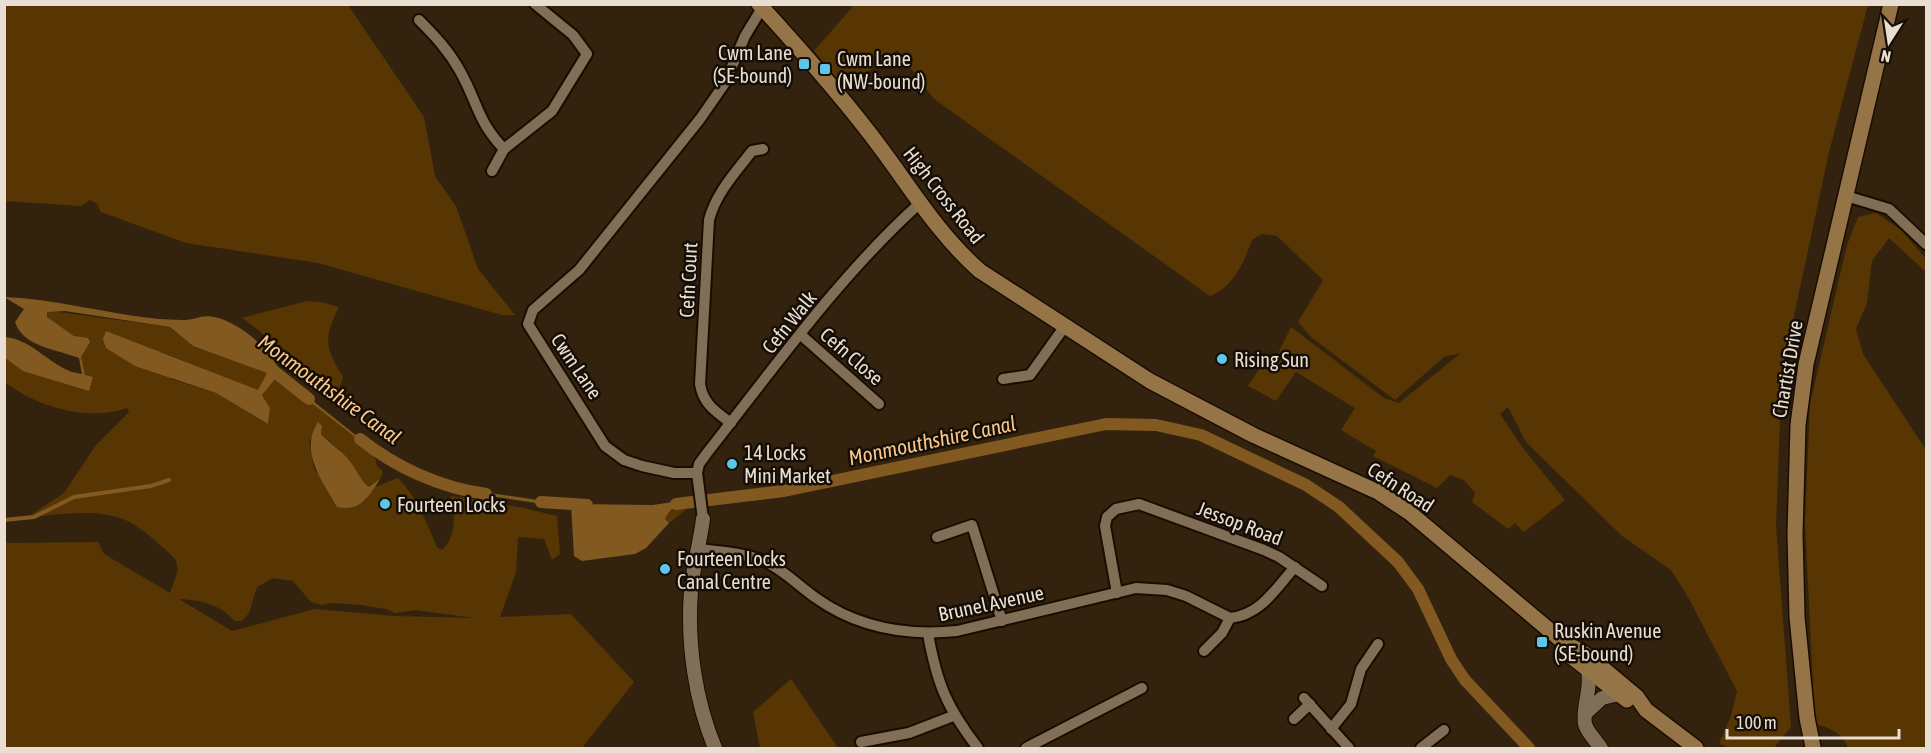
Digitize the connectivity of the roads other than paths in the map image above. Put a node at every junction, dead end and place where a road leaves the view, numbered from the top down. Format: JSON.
{"nodes":[{"id":1,"x":535,"y":4,"type":"edge"},
{"id":2,"x":1891,"y":4,"type":"edge"},
{"id":3,"x":760,"y":6,"type":"edge"},
{"id":4,"x":419,"y":20,"type":"dead end"},
{"id":5,"x":763,"y":149,"type":"dead end"},
{"id":6,"x":504,"y":150,"type":"junction"},
{"id":7,"x":492,"y":171,"type":"dead end"},
{"id":8,"x":1846,"y":196,"type":"junction"},
{"id":9,"x":920,"y":203,"type":"junction"},
{"id":10,"x":1926,"y":244,"type":"edge"},
{"id":11,"x":1065,"y":326,"type":"junction"},
{"id":12,"x":801,"y":335,"type":"junction"},
{"id":13,"x":1003,"y":379,"type":"dead end"},
{"id":14,"x":879,"y":404,"type":"dead end"},
{"id":15,"x":1195,"y":406,"type":"joint"},
{"id":16,"x":730,"y":423,"type":"junction"},
{"id":17,"x":697,"y":473,"type":"junction"},
{"id":18,"x":703,"y":519,"type":"joint"},
{"id":19,"x":937,"y":537,"type":"dead end"},
{"id":20,"x":700,"y":549,"type":"junction"},
{"id":21,"x":1295,"y":567,"type":"junction"},
{"id":22,"x":1322,"y":586,"type":"dead end"},
{"id":23,"x":1117,"y":593,"type":"junction"},
{"id":24,"x":1230,"y":618,"type":"junction"},
{"id":25,"x":1002,"y":621,"type":"junction"},
{"id":26,"x":928,"y":634,"type":"junction"},
{"id":27,"x":1561,"y":640,"type":"junction"},
{"id":28,"x":1378,"y":644,"type":"dead end"},
{"id":29,"x":1204,"y":651,"type":"dead end"},
{"id":30,"x":1588,"y":671,"type":"junction"},
{"id":31,"x":1604,"y":682,"type":"junction"},
{"id":32,"x":1142,"y":688,"type":"dead end"},
{"id":33,"x":1622,"y":690,"type":"junction"},
{"id":34,"x":1587,"y":712,"type":"junction"},
{"id":35,"x":953,"y":716,"type":"junction"},
{"id":36,"x":1294,"y":718,"type":"dead end"},
{"id":37,"x":1331,"y":729,"type":"junction"},
{"id":38,"x":1443,"y":730,"type":"dead end"},
{"id":39,"x":861,"y":742,"type":"dead end"},
{"id":40,"x":715,"y":748,"type":"edge"},
{"id":41,"x":978,"y":748,"type":"edge"},
{"id":42,"x":1026,"y":748,"type":"edge"},
{"id":43,"x":1349,"y":748,"type":"edge"},
{"id":44,"x":1421,"y":748,"type":"edge"},
{"id":45,"x":1601,"y":748,"type":"edge"},
{"id":46,"x":1696,"y":748,"type":"edge"},
{"id":47,"x":1816,"y":748,"type":"edge"}],
"edges":[{"from":1,"to":6,"type":"street"},
{"from":2,"to":8,"type":"main road","name":"Chartist Drive"},
{"from":3,"to":9,"type":"main road","name":"High Cross Road"},
{"from":3,"to":17,"type":"street","name":"Cwm Lane"},
{"from":4,"to":6,"type":"street"},
{"from":5,"to":16,"type":"street","name":"Cefn Court"},
{"from":6,"to":7,"type":"street"},
{"from":8,"to":10,"type":"street"},
{"from":8,"to":47,"type":"main road","name":"Chartist Drive"},
{"from":9,"to":11,"type":"main road","name":"High Cross Road"},
{"from":9,"to":12,"type":"street","name":"Cefn Walk"},
{"from":11,"to":13,"type":"street"},
{"from":11,"to":15,"type":"main road","name":"High Cross Road"},
{"from":12,"to":14,"type":"street","name":"Cefn Close"},
{"from":12,"to":16,"type":"street","name":"Cefn Walk"},
{"from":15,"to":27,"type":"main road","name":"Cefn Road"},
{"from":16,"to":17,"type":"street","name":"Cefn Walk"},
{"from":17,"to":18,"type":"street"},
{"from":18,"to":20,"type":"street"},
{"from":19,"to":25,"type":"street"},
{"from":20,"to":26,"type":"street","name":"Brunel Avenue"},
{"from":20,"to":40,"type":"street"},
{"from":21,"to":22,"type":"street","name":"Jessop Road"},
{"from":21,"to":23,"type":"street","name":"Jessop Road"},
{"from":21,"to":24,"type":"street"},
{"from":23,"to":24,"type":"street","name":"Brunel Avenue"},
{"from":23,"to":25,"type":"street","name":"Brunel Avenue"},
{"from":24,"to":29,"type":"street"},
{"from":25,"to":26,"type":"street","name":"Brunel Avenue"},
{"from":26,"to":35,"type":"street"},
{"from":27,"to":30,"type":"main road","name":"Cefn Road"},
{"from":27,"to":33,"type":"main road","name":"Cefn Road"},
{"from":28,"to":37,"type":"street"},
{"from":30,"to":31,"type":"main road","name":"Cefn Road"},
{"from":30,"to":34,"type":"street"},
{"from":31,"to":33,"type":"main road","name":"Cefn Road"},
{"from":31,"to":34,"type":"street"},
{"from":32,"to":42,"type":"street"},
{"from":33,"to":34,"type":"street"},
{"from":33,"to":46,"type":"main road","name":"Cefn Road"},
{"from":34,"to":45,"type":"street"},
{"from":35,"to":39,"type":"street"},
{"from":35,"to":41,"type":"street"},
{"from":36,"to":37,"type":"street"},
{"from":37,"to":43,"type":"street"},
{"from":38,"to":44,"type":"street"}]}
